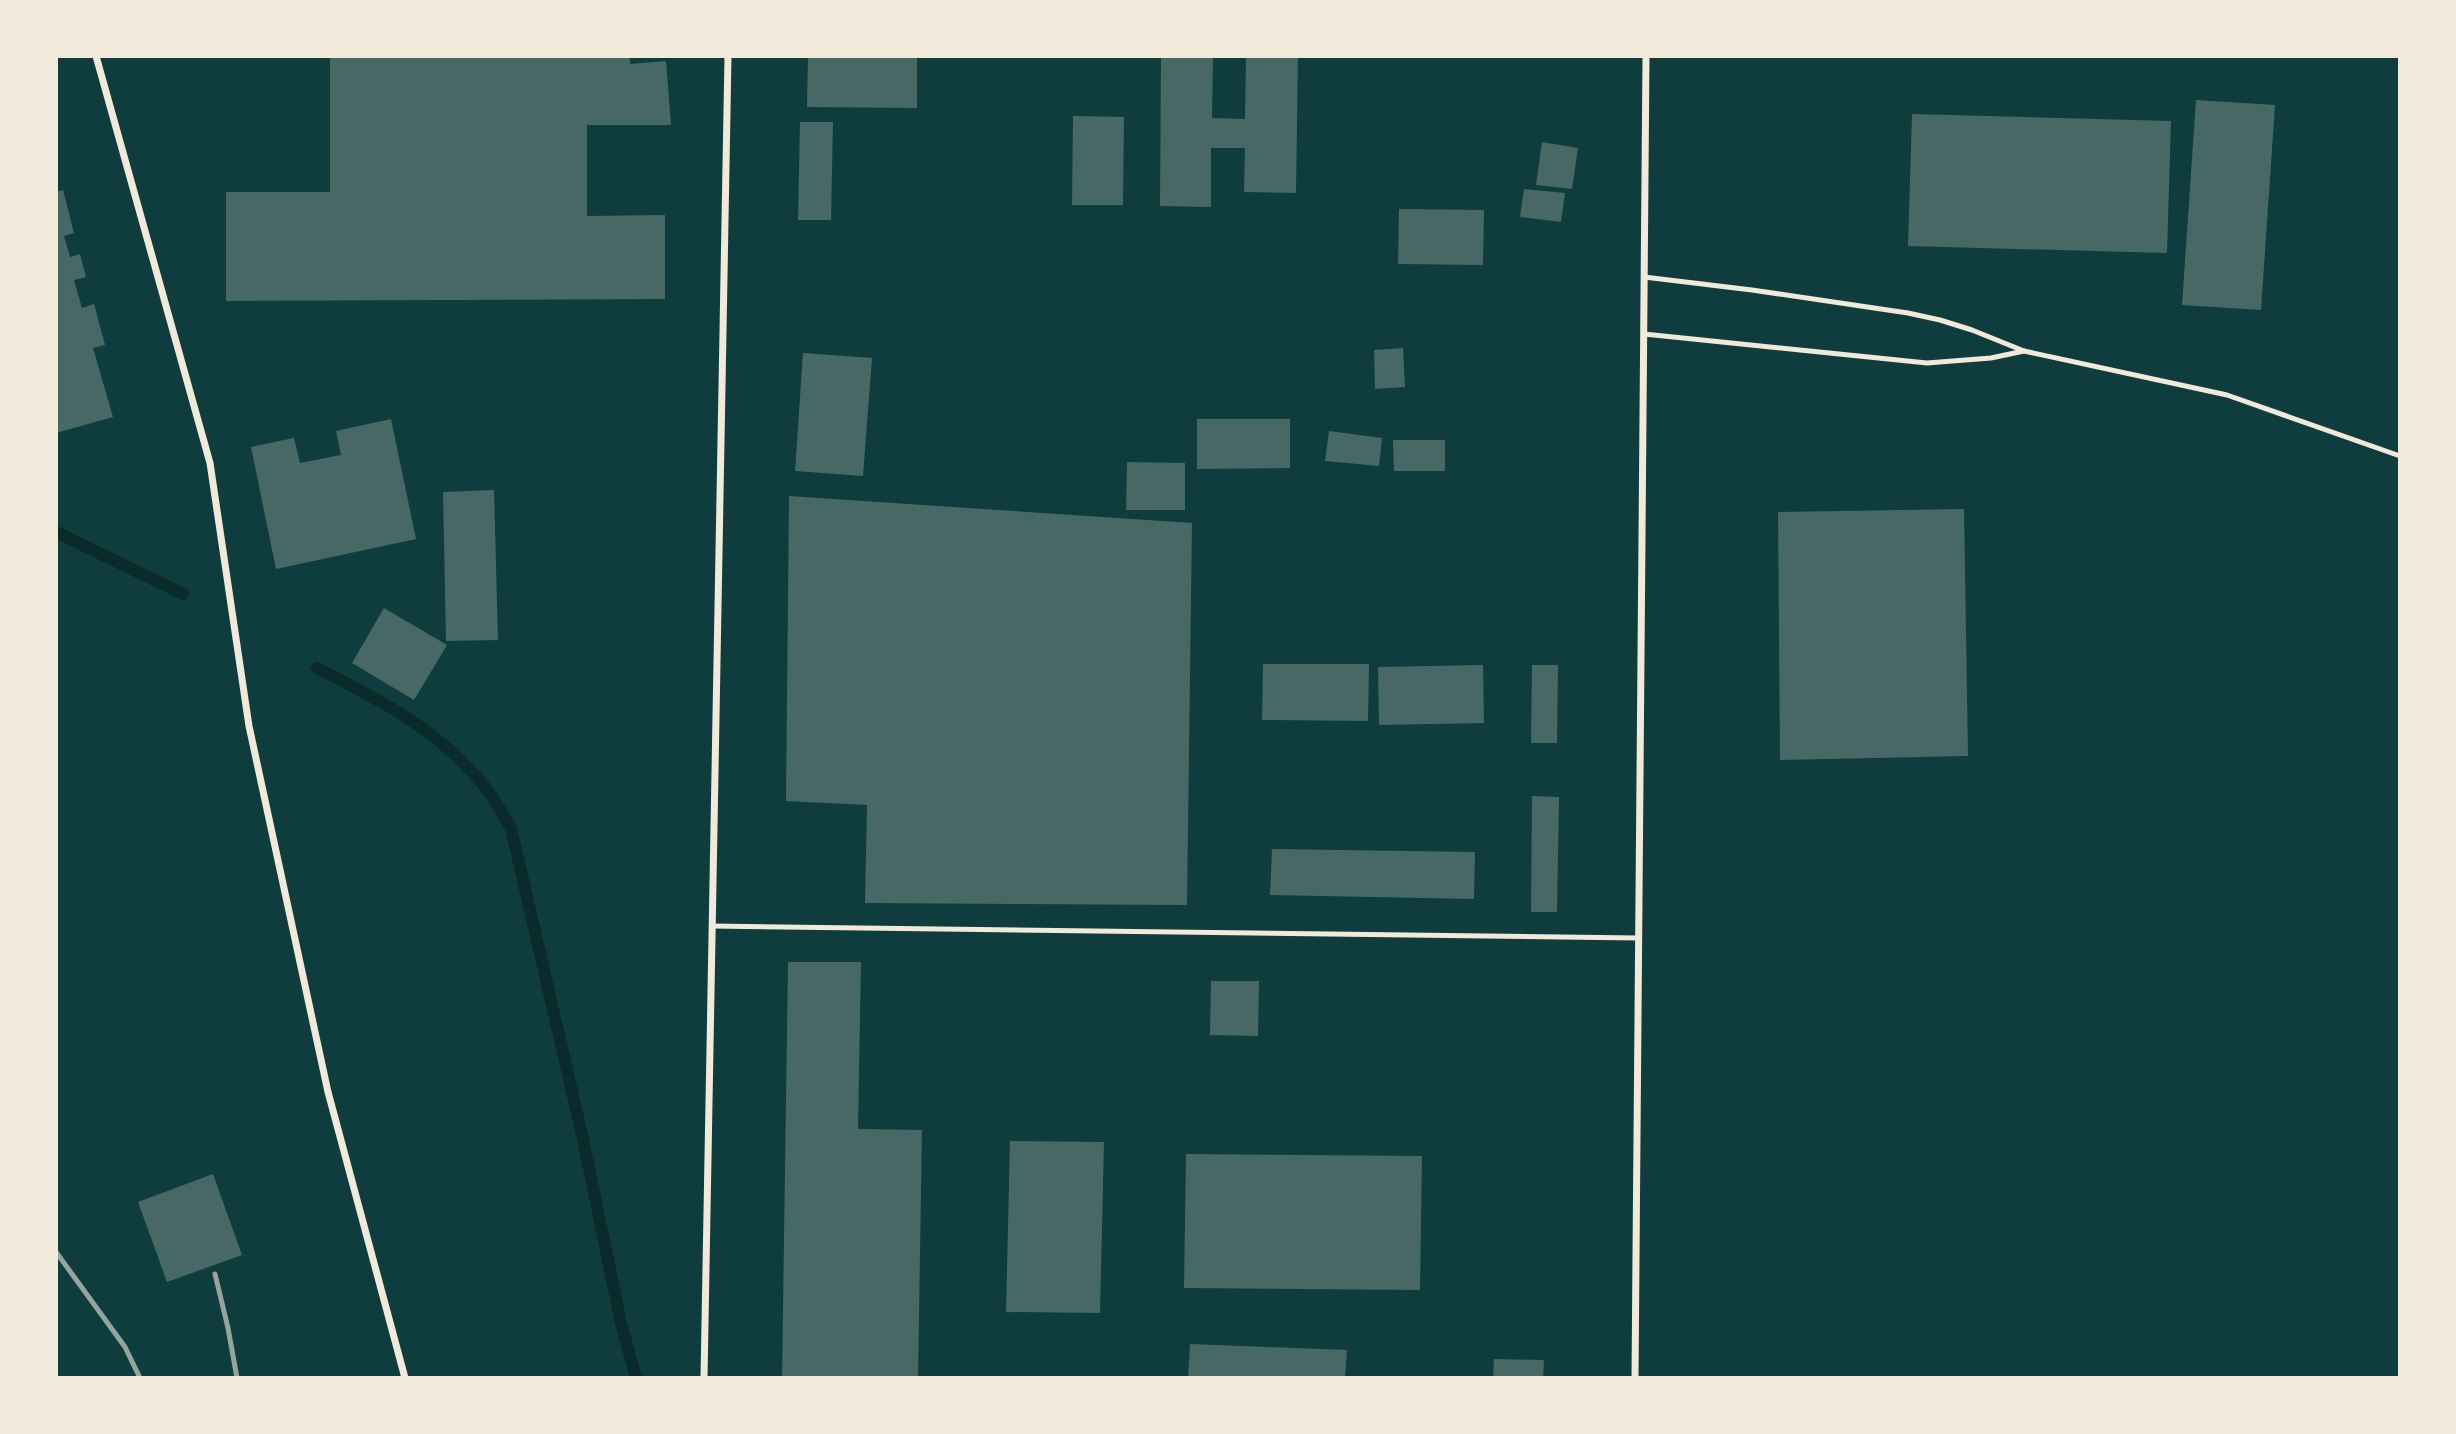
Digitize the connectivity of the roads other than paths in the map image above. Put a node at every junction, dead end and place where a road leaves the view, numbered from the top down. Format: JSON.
{"nodes":[{"id":1,"x":96,"y":56,"type":"edge"},
{"id":2,"x":728,"y":56,"type":"edge"},
{"id":3,"x":1646,"y":56,"type":"edge"},
{"id":4,"x":1644,"y":277,"type":"junction"},
{"id":5,"x":1644,"y":334,"type":"junction"},
{"id":6,"x":2024,"y":351,"type":"junction"},
{"id":7,"x":2400,"y":456,"type":"edge"},
{"id":8,"x":712,"y":926,"type":"junction"},
{"id":9,"x":1638,"y":937,"type":"junction"},
{"id":10,"x":405,"y":1378,"type":"edge"},
{"id":11,"x":704,"y":1378,"type":"edge"},
{"id":12,"x":1635,"y":1378,"type":"edge"}],
"edges":[{"from":1,"to":10,"type":"street"},
{"from":2,"to":8,"type":"street"},
{"from":3,"to":4,"type":"street"},
{"from":4,"to":5,"type":"street"},
{"from":4,"to":6,"type":"lane"},
{"from":5,"to":6,"type":"lane"},
{"from":5,"to":9,"type":"street"},
{"from":6,"to":7,"type":"lane"},
{"from":8,"to":9,"type":"lane"},
{"from":8,"to":11,"type":"street"},
{"from":9,"to":12,"type":"street"}]}
